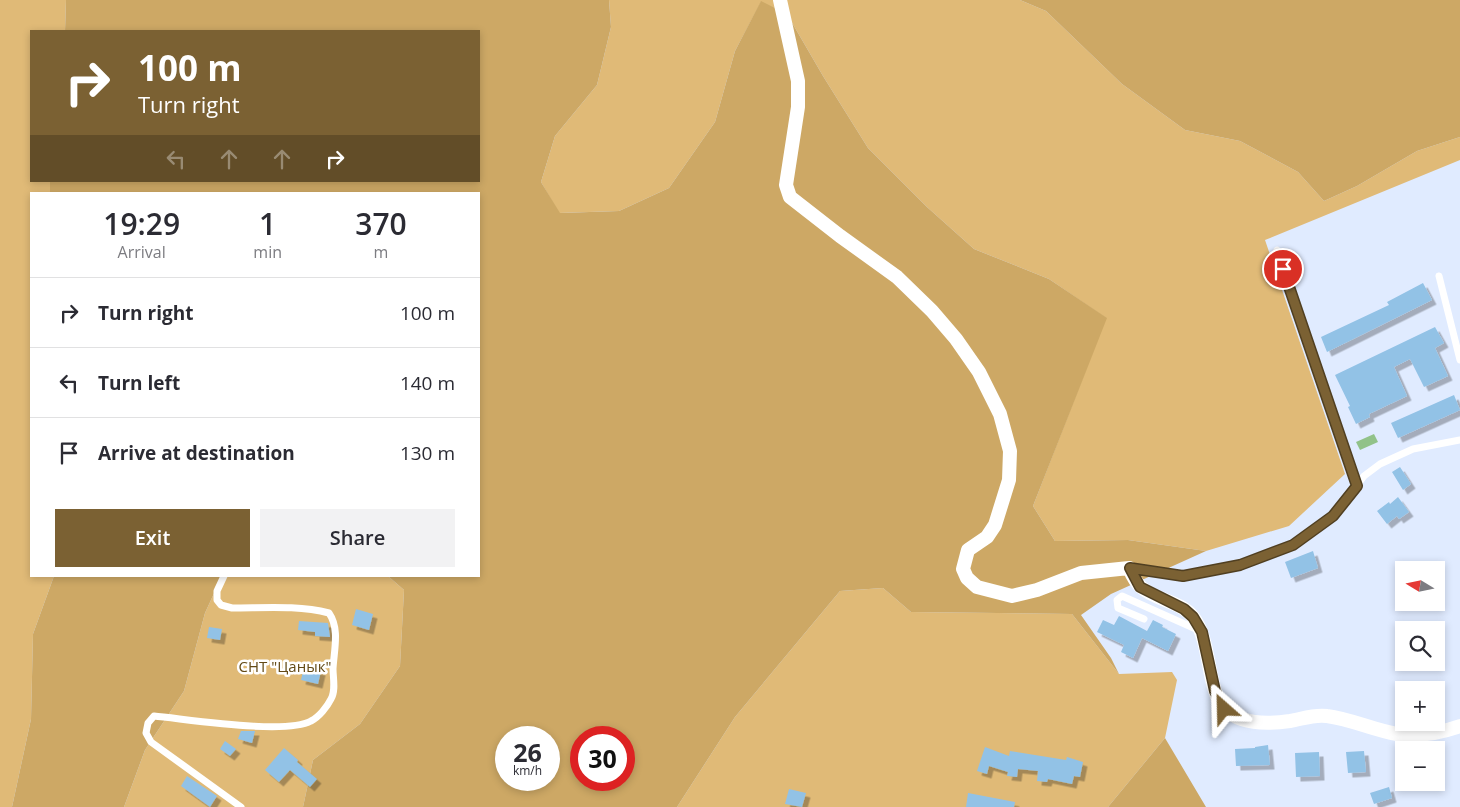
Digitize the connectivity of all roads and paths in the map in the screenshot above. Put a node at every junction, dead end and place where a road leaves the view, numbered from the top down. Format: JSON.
{"nodes":[{"id":1,"x":780,"y":0,"type":"edge"},
{"id":2,"x":1276,"y":250,"type":"dead end"},
{"id":3,"x":1440,"y":276,"type":"dead end"},
{"id":4,"x":1460,"y":360,"type":"edge"},
{"id":5,"x":1460,"y":440,"type":"edge"},
{"id":6,"x":1357,"y":486,"type":"junction"},
{"id":7,"x":1130,"y":568,"type":"junction"},
{"id":8,"x":224,"y":577,"type":"edge"},
{"id":9,"x":1144,"y":619,"type":"dead end"},
{"id":10,"x":1202,"y":632,"type":"junction"},
{"id":11,"x":1460,"y":726,"type":"edge"},
{"id":12,"x":240,"y":807,"type":"edge"}],
"edges":[{"from":1,"to":7,"type":"street"},
{"from":2,"to":6,"type":"lane"},
{"from":3,"to":4,"type":"lane"},
{"from":5,"to":6,"type":"lane"},
{"from":6,"to":7,"type":"lane"},
{"from":7,"to":10,"type":"street"},
{"from":8,"to":12,"type":"lane"},
{"from":9,"to":10,"type":"lane"},
{"from":10,"to":11,"type":"street"}]}
